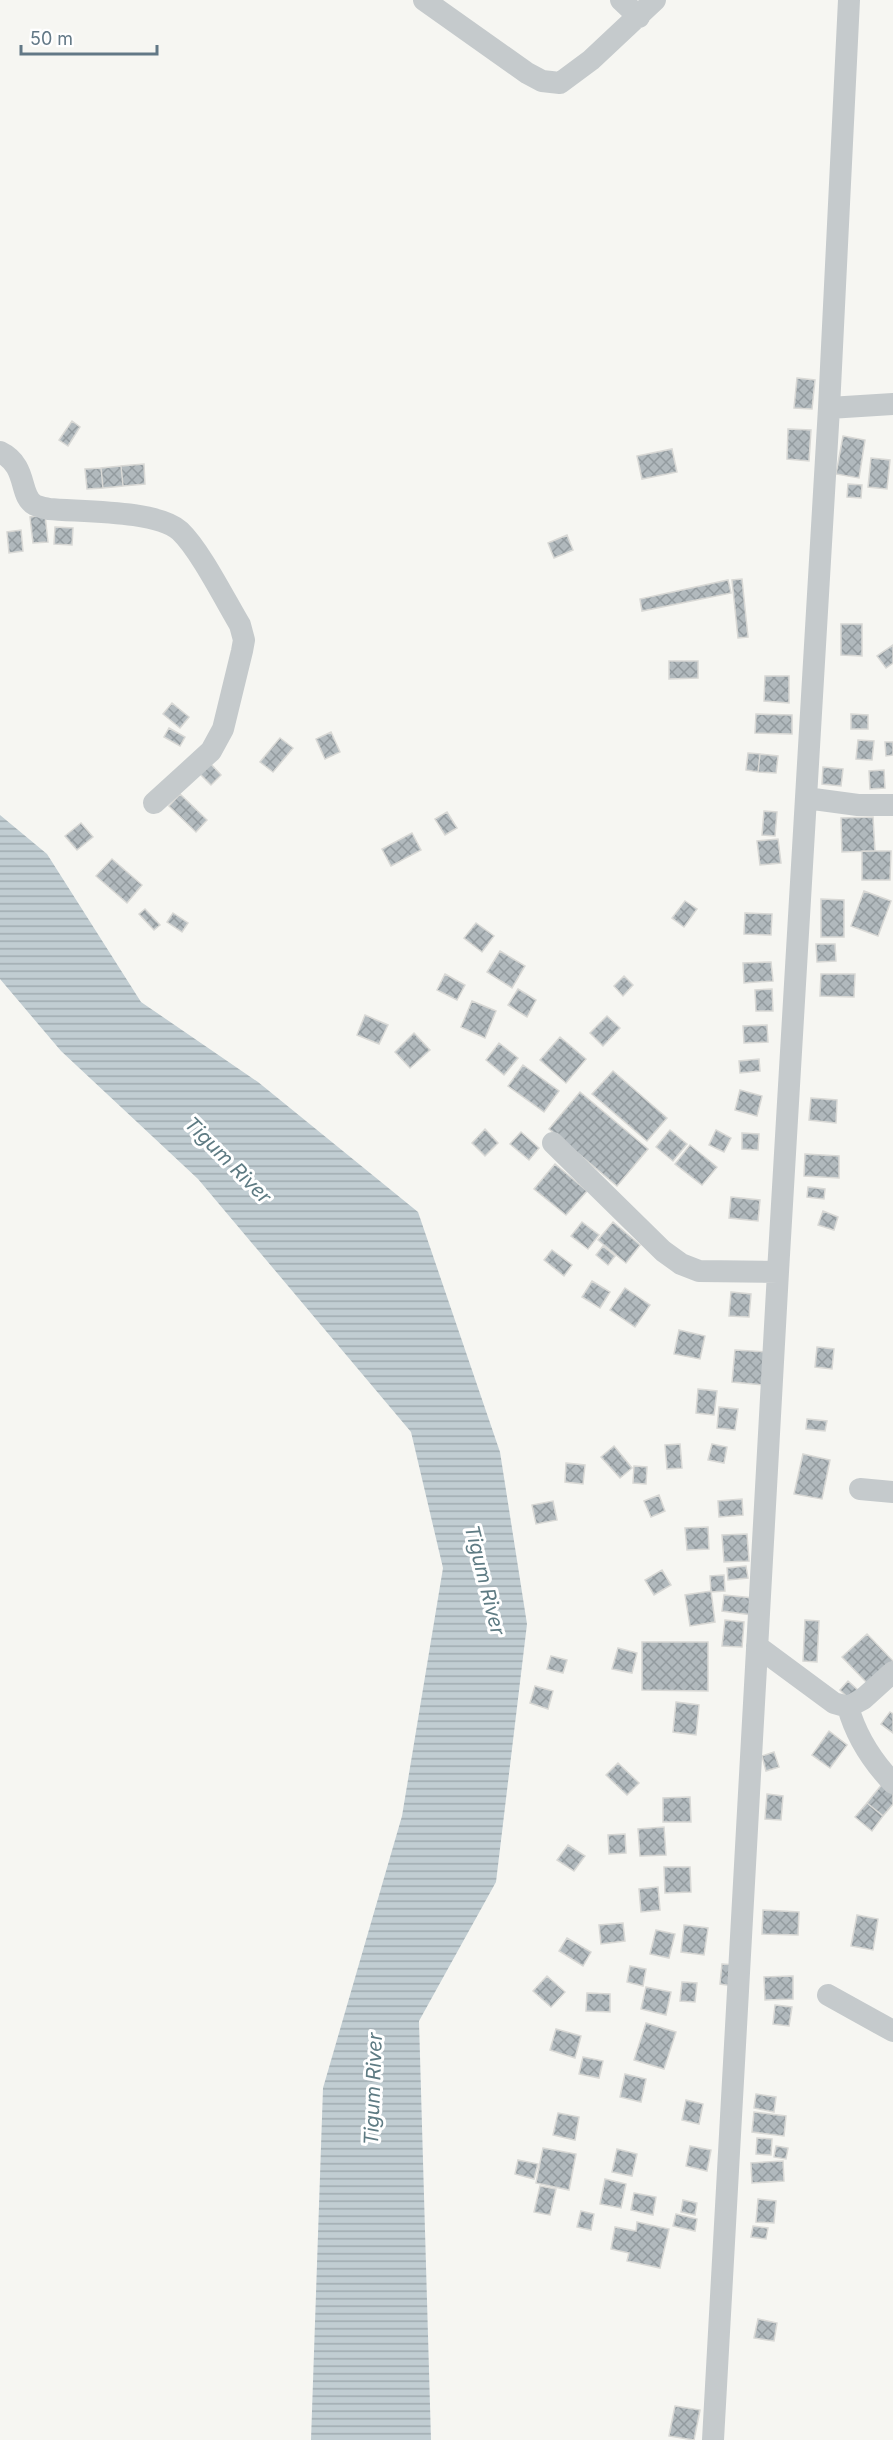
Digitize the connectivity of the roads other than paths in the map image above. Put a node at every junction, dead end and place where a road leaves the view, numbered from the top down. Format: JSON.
{"nodes":[{"id":1,"x":424,"y":0,"type":"edge"},
{"id":2,"x":621,"y":0,"type":"edge"},
{"id":3,"x":654,"y":0,"type":"edge"},
{"id":4,"x":849,"y":0,"type":"edge"},
{"id":5,"x":639,"y":17,"type":"junction"},
{"id":6,"x":893,"y":404,"type":"edge"},
{"id":7,"x":829,"y":408,"type":"junction"},
{"id":8,"x":0,"y":452,"type":"edge"},
{"id":9,"x":806,"y":798,"type":"junction"},
{"id":10,"x":154,"y":802,"type":"dead end"},
{"id":11,"x":893,"y":805,"type":"edge"},
{"id":12,"x":553,"y":1143,"type":"dead end"},
{"id":13,"x":778,"y":1272,"type":"junction"},
{"id":14,"x":860,"y":1489,"type":"dead end"},
{"id":15,"x":893,"y":1492,"type":"edge"},
{"id":16,"x":757,"y":1646,"type":"junction"},
{"id":17,"x":893,"y":1672,"type":"edge"},
{"id":18,"x":848,"y":1707,"type":"junction"},
{"id":19,"x":893,"y":1783,"type":"edge"},
{"id":20,"x":828,"y":1995,"type":"dead end"},
{"id":21,"x":893,"y":2031,"type":"edge"},
{"id":22,"x":713,"y":2440,"type":"edge"}],
"edges":[{"from":1,"to":5,"type":"street"},
{"from":2,"to":5,"type":"street"},
{"from":3,"to":5,"type":"street"},
{"from":4,"to":7,"type":"street"},
{"from":6,"to":7,"type":"street"},
{"from":7,"to":9,"type":"street"},
{"from":8,"to":10,"type":"street"},
{"from":9,"to":11,"type":"street"},
{"from":9,"to":13,"type":"street"},
{"from":12,"to":13,"type":"street"},
{"from":13,"to":16,"type":"street"},
{"from":14,"to":15,"type":"street"},
{"from":16,"to":18,"type":"street"},
{"from":16,"to":22,"type":"street"},
{"from":17,"to":18,"type":"street"},
{"from":18,"to":19,"type":"street"},
{"from":20,"to":21,"type":"street"}]}
